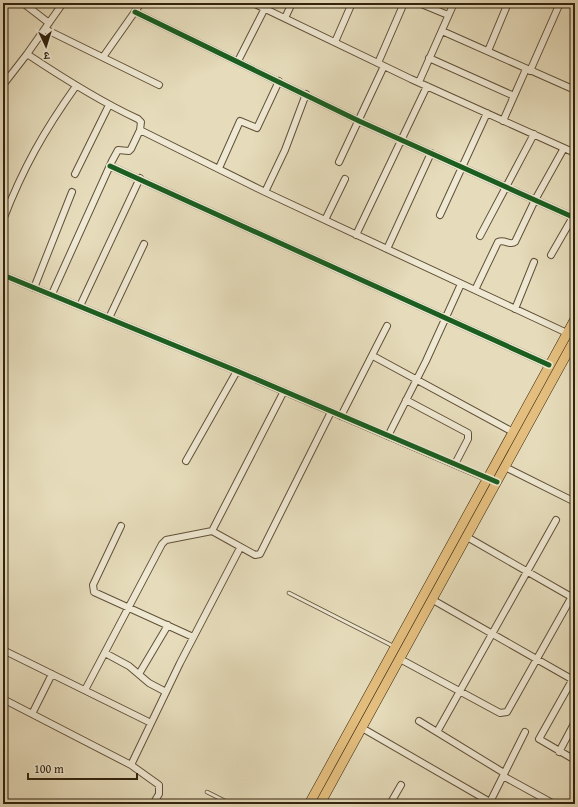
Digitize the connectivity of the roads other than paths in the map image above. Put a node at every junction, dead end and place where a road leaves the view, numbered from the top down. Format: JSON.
{"nodes":[{"id":1,"x":23,"y":3,"type":"edge"},
{"id":2,"x":63,"y":3,"type":"edge"},
{"id":3,"x":141,"y":3,"type":"edge"},
{"id":4,"x":253,"y":3,"type":"edge"},
{"id":5,"x":292,"y":3,"type":"edge"},
{"id":6,"x":352,"y":3,"type":"edge"},
{"id":7,"x":404,"y":3,"type":"edge"},
{"id":8,"x":419,"y":3,"type":"edge"},
{"id":9,"x":454,"y":3,"type":"edge"},
{"id":10,"x":508,"y":3,"type":"edge"},
{"id":11,"x":560,"y":3,"type":"edge"},
{"id":12,"x":265,"y":8,"type":"junction"},
{"id":13,"x":135,"y":12,"type":"junction"},
{"id":14,"x":448,"y":15,"type":"junction"},
{"id":15,"x":285,"y":18,"type":"junction"},
{"id":16,"x":49,"y":23,"type":"junction"},
{"id":17,"x":45,"y":29,"type":"junction"},
{"id":18,"x":442,"y":31,"type":"junction"},
{"id":19,"x":335,"y":42,"type":"junction"},
{"id":20,"x":488,"y":51,"type":"junction"},
{"id":21,"x":27,"y":54,"type":"junction"},
{"id":22,"x":103,"y":58,"type":"junction"},
{"id":23,"x":429,"y":58,"type":"junction"},
{"id":24,"x":238,"y":61,"type":"junction"},
{"id":25,"x":378,"y":62,"type":"junction"},
{"id":26,"x":384,"y":66,"type":"junction"},
{"id":27,"x":528,"y":70,"type":"junction"},
{"id":28,"x":279,"y":81,"type":"junction"},
{"id":29,"x":419,"y":82,"type":"junction"},
{"id":30,"x":4,"y":83,"type":"edge"},
{"id":31,"x":159,"y":85,"type":"dead end"},
{"id":32,"x":76,"y":86,"type":"junction"},
{"id":33,"x":427,"y":86,"type":"junction"},
{"id":34,"x":575,"y":90,"type":"edge"},
{"id":35,"x":306,"y":94,"type":"junction"},
{"id":36,"x":514,"y":96,"type":"junction"},
{"id":37,"x":109,"y":105,"type":"junction"},
{"id":38,"x":487,"y":113,"type":"junction"},
{"id":39,"x":359,"y":120,"type":"junction"},
{"id":40,"x":503,"y":121,"type":"junction"},
{"id":41,"x":140,"y":130,"type":"junction"},
{"id":42,"x":534,"y":134,"type":"junction"},
{"id":43,"x":401,"y":139,"type":"junction"},
{"id":44,"x":564,"y":148,"type":"junction"},
{"id":45,"x":431,"y":153,"type":"junction"},
{"id":46,"x":575,"y":153,"type":"edge"},
{"id":47,"x":339,"y":162,"type":"dead end"},
{"id":48,"x":110,"y":166,"type":"junction"},
{"id":49,"x":462,"y":167,"type":"junction"},
{"id":50,"x":219,"y":168,"type":"junction"},
{"id":51,"x":75,"y":174,"type":"dead end"},
{"id":52,"x":140,"y":178,"type":"junction"},
{"id":53,"x":345,"y":180,"type":"dead end"},
{"id":54,"x":506,"y":187,"type":"junction"},
{"id":55,"x":72,"y":192,"type":"dead end"},
{"id":56,"x":265,"y":192,"type":"junction"},
{"id":57,"x":535,"y":200,"type":"junction"},
{"id":58,"x":440,"y":215,"type":"dead end"},
{"id":59,"x":574,"y":216,"type":"edge"},
{"id":60,"x":3,"y":220,"type":"edge"},
{"id":61,"x":326,"y":220,"type":"junction"},
{"id":62,"x":356,"y":235,"type":"junction"},
{"id":63,"x":480,"y":236,"type":"dead end"},
{"id":64,"x":144,"y":244,"type":"dead end"},
{"id":65,"x":387,"y":249,"type":"junction"},
{"id":66,"x":551,"y":255,"type":"dead end"},
{"id":67,"x":534,"y":262,"type":"dead end"},
{"id":68,"x":3,"y":275,"type":"edge"},
{"id":69,"x":461,"y":284,"type":"junction"},
{"id":70,"x":34,"y":288,"type":"junction"},
{"id":71,"x":475,"y":290,"type":"junction"},
{"id":72,"x":52,"y":294,"type":"junction"},
{"id":73,"x":80,"y":306,"type":"junction"},
{"id":74,"x":515,"y":309,"type":"junction"},
{"id":75,"x":109,"y":318,"type":"junction"},
{"id":76,"x":446,"y":318,"type":"junction"},
{"id":77,"x":575,"y":319,"type":"edge"},
{"id":78,"x":387,"y":326,"type":"dead end"},
{"id":79,"x":567,"y":333,"type":"junction"},
{"id":80,"x":575,"y":340,"type":"edge"},
{"id":81,"x":572,"y":351,"type":"edge"},
{"id":82,"x":373,"y":356,"type":"junction"},
{"id":83,"x":549,"y":365,"type":"junction"},
{"id":84,"x":237,"y":371,"type":"junction"},
{"id":85,"x":416,"y":380,"type":"junction"},
{"id":86,"x":284,"y":391,"type":"junction"},
{"id":87,"x":406,"y":400,"type":"junction"},
{"id":88,"x":331,"y":412,"type":"junction"},
{"id":89,"x":341,"y":416,"type":"junction"},
{"id":90,"x":513,"y":432,"type":"junction"},
{"id":91,"x":388,"y":436,"type":"junction"},
{"id":92,"x":186,"y":461,"type":"dead end"},
{"id":93,"x":455,"y":464,"type":"junction"},
{"id":94,"x":505,"y":467,"type":"junction"},
{"id":95,"x":488,"y":478,"type":"junction"},
{"id":96,"x":497,"y":482,"type":"junction"},
{"id":97,"x":575,"y":502,"type":"edge"},
{"id":98,"x":556,"y":520,"type":"dead end"},
{"id":99,"x":121,"y":526,"type":"dead end"},
{"id":100,"x":212,"y":531,"type":"junction"},
{"id":101,"x":467,"y":537,"type":"junction"},
{"id":102,"x":240,"y":548,"type":"junction"},
{"id":103,"x":526,"y":572,"type":"junction"},
{"id":104,"x":575,"y":591,"type":"edge"},
{"id":105,"x":289,"y":593,"type":"dead end"},
{"id":106,"x":573,"y":598,"type":"edge"},
{"id":107,"x":433,"y":600,"type":"junction"},
{"id":108,"x":130,"y":607,"type":"junction"},
{"id":109,"x":168,"y":625,"type":"junction"},
{"id":110,"x":492,"y":633,"type":"junction"},
{"id":111,"x":193,"y":637,"type":"junction"},
{"id":112,"x":395,"y":647,"type":"junction"},
{"id":113,"x":3,"y":650,"type":"edge"},
{"id":114,"x":105,"y":653,"type":"junction"},
{"id":115,"x":400,"y":659,"type":"junction"},
{"id":116,"x":537,"y":659,"type":"junction"},
{"id":117,"x":52,"y":674,"type":"junction"},
{"id":118,"x":139,"y":674,"type":"junction"},
{"id":119,"x":574,"y":678,"type":"edge"},
{"id":120,"x":85,"y":690,"type":"junction"},
{"id":121,"x":459,"y":691,"type":"junction"},
{"id":122,"x":166,"y":692,"type":"junction"},
{"id":123,"x":3,"y":699,"type":"edge"},
{"id":124,"x":32,"y":714,"type":"junction"},
{"id":125,"x":419,"y":721,"type":"dead end"},
{"id":126,"x":575,"y":722,"type":"edge"},
{"id":127,"x":151,"y":723,"type":"junction"},
{"id":128,"x":362,"y":728,"type":"junction"},
{"id":129,"x":437,"y":732,"type":"junction"},
{"id":130,"x":525,"y":732,"type":"dead end"},
{"id":131,"x":559,"y":752,"type":"junction"},
{"id":132,"x":575,"y":760,"type":"edge"},
{"id":133,"x":131,"y":765,"type":"junction"},
{"id":134,"x":504,"y":774,"type":"junction"},
{"id":135,"x":401,"y":785,"type":"dead end"},
{"id":136,"x":207,"y":792,"type":"dead end"},
{"id":137,"x":490,"y":803,"type":"edge"},
{"id":138,"x":153,"y":804,"type":"edge"},
{"id":139,"x":231,"y":804,"type":"edge"},
{"id":140,"x":309,"y":804,"type":"edge"},
{"id":141,"x":320,"y":804,"type":"edge"},
{"id":142,"x":390,"y":804,"type":"edge"},
{"id":143,"x":554,"y":804,"type":"edge"}],
"edges":[{"from":1,"to":16,"type":"street"},
{"from":2,"to":16,"type":"street"},
{"from":3,"to":13,"type":"street"},
{"from":4,"to":12,"type":"street"},
{"from":5,"to":15,"type":"street"},
{"from":6,"to":19,"type":"street"},
{"from":7,"to":25,"type":"street"},
{"from":8,"to":14,"type":"street"},
{"from":9,"to":14,"type":"street"},
{"from":10,"to":20,"type":"street"},
{"from":11,"to":27,"type":"street"},
{"from":12,"to":15,"type":"street"},
{"from":12,"to":24,"type":"street"},
{"from":13,"to":22,"type":"street"},
{"from":13,"to":24,"type":"street"},
{"from":14,"to":18,"type":"street"},
{"from":15,"to":19,"type":"street"},
{"from":16,"to":17,"type":"street"},
{"from":17,"to":21,"type":"street"},
{"from":17,"to":22,"type":"street"},
{"from":18,"to":20,"type":"street"},
{"from":18,"to":23,"type":"street"},
{"from":19,"to":25,"type":"street"},
{"from":20,"to":27,"type":"street"},
{"from":21,"to":30,"type":"street"},
{"from":21,"to":32,"type":"street"},
{"from":22,"to":31,"type":"street"},
{"from":23,"to":29,"type":"street"},
{"from":23,"to":36,"type":"street"},
{"from":24,"to":28,"type":"street"},
{"from":25,"to":26,"type":"street"},
{"from":26,"to":29,"type":"street"},
{"from":26,"to":39,"type":"street"},
{"from":27,"to":34,"type":"street"},
{"from":27,"to":36,"type":"street"},
{"from":28,"to":35,"type":"street"},
{"from":28,"to":50,"type":"street"},
{"from":29,"to":33,"type":"street"},
{"from":32,"to":37,"type":"street"},
{"from":32,"to":60,"type":"street"},
{"from":33,"to":38,"type":"street"},
{"from":33,"to":43,"type":"street"},
{"from":35,"to":39,"type":"street"},
{"from":35,"to":56,"type":"street"},
{"from":36,"to":40,"type":"street"},
{"from":37,"to":41,"type":"street"},
{"from":37,"to":51,"type":"street"},
{"from":38,"to":40,"type":"street"},
{"from":38,"to":49,"type":"street"},
{"from":39,"to":43,"type":"street"},
{"from":39,"to":47,"type":"street"},
{"from":40,"to":42,"type":"street"},
{"from":41,"to":48,"type":"street"},
{"from":41,"to":50,"type":"street"},
{"from":42,"to":44,"type":"street"},
{"from":42,"to":54,"type":"street"},
{"from":43,"to":45,"type":"street"},
{"from":43,"to":62,"type":"street"},
{"from":44,"to":46,"type":"street"},
{"from":44,"to":57,"type":"street"},
{"from":45,"to":49,"type":"street"},
{"from":45,"to":65,"type":"street"},
{"from":48,"to":52,"type":"street"},
{"from":48,"to":72,"type":"street"},
{"from":49,"to":54,"type":"street"},
{"from":49,"to":58,"type":"street"},
{"from":50,"to":56,"type":"street"},
{"from":52,"to":73,"type":"street"},
{"from":52,"to":76,"type":"street"},
{"from":53,"to":61,"type":"street"},
{"from":54,"to":57,"type":"street"},
{"from":54,"to":63,"type":"street"},
{"from":55,"to":70,"type":"street"},
{"from":56,"to":61,"type":"street"},
{"from":57,"to":59,"type":"street"},
{"from":57,"to":71,"type":"street"},
{"from":59,"to":66,"type":"street"},
{"from":61,"to":62,"type":"street"},
{"from":62,"to":65,"type":"street"},
{"from":64,"to":75,"type":"street"},
{"from":65,"to":69,"type":"street"},
{"from":67,"to":74,"type":"street"},
{"from":68,"to":70,"type":"street"},
{"from":69,"to":71,"type":"street"},
{"from":69,"to":76,"type":"street"},
{"from":70,"to":72,"type":"street"},
{"from":71,"to":74,"type":"street"},
{"from":72,"to":73,"type":"street"},
{"from":73,"to":75,"type":"street"},
{"from":74,"to":79,"type":"street"},
{"from":75,"to":84,"type":"street"},
{"from":76,"to":83,"type":"street"},
{"from":76,"to":85,"type":"street"},
{"from":77,"to":79,"type":"main road"},
{"from":78,"to":82,"type":"street"},
{"from":79,"to":83,"type":"main road"},
{"from":80,"to":81,"type":"main road"},
{"from":81,"to":94,"type":"main road"},
{"from":82,"to":85,"type":"street"},
{"from":82,"to":89,"type":"street"},
{"from":83,"to":90,"type":"main road"},
{"from":84,"to":86,"type":"street"},
{"from":84,"to":92,"type":"street"},
{"from":85,"to":87,"type":"street"},
{"from":85,"to":90,"type":"street"},
{"from":86,"to":88,"type":"street"},
{"from":86,"to":100,"type":"street"},
{"from":87,"to":91,"type":"street"},
{"from":87,"to":93,"type":"street"},
{"from":88,"to":89,"type":"street"},
{"from":88,"to":102,"type":"street"},
{"from":89,"to":91,"type":"street"},
{"from":90,"to":95,"type":"main road"},
{"from":91,"to":93,"type":"street"},
{"from":93,"to":95,"type":"street"},
{"from":94,"to":96,"type":"main road"},
{"from":94,"to":97,"type":"street"},
{"from":95,"to":96,"type":"street"},
{"from":95,"to":112,"type":"main road"},
{"from":96,"to":101,"type":"main road"},
{"from":98,"to":103,"type":"street"},
{"from":99,"to":108,"type":"street"},
{"from":100,"to":102,"type":"street"},
{"from":100,"to":108,"type":"street"},
{"from":101,"to":103,"type":"street"},
{"from":101,"to":107,"type":"main road"},
{"from":102,"to":111,"type":"street"},
{"from":103,"to":106,"type":"street"},
{"from":103,"to":110,"type":"street"},
{"from":104,"to":106,"type":"street"},
{"from":105,"to":112,"type":"lane"},
{"from":106,"to":116,"type":"street"},
{"from":107,"to":110,"type":"street"},
{"from":107,"to":115,"type":"main road"},
{"from":108,"to":109,"type":"street"},
{"from":108,"to":114,"type":"street"},
{"from":109,"to":111,"type":"street"},
{"from":109,"to":118,"type":"street"},
{"from":110,"to":116,"type":"street"},
{"from":110,"to":121,"type":"street"},
{"from":111,"to":122,"type":"street"},
{"from":112,"to":140,"type":"main road"},
{"from":113,"to":117,"type":"street"},
{"from":114,"to":118,"type":"street"},
{"from":114,"to":120,"type":"street"},
{"from":115,"to":121,"type":"street"},
{"from":115,"to":128,"type":"main road"},
{"from":116,"to":119,"type":"street"},
{"from":116,"to":121,"type":"street"},
{"from":117,"to":120,"type":"street"},
{"from":117,"to":124,"type":"street"},
{"from":118,"to":122,"type":"street"},
{"from":119,"to":131,"type":"street"},
{"from":120,"to":127,"type":"street"},
{"from":121,"to":129,"type":"street"},
{"from":122,"to":127,"type":"street"},
{"from":123,"to":124,"type":"street"},
{"from":124,"to":133,"type":"street"},
{"from":125,"to":129,"type":"street"},
{"from":126,"to":131,"type":"street"},
{"from":127,"to":133,"type":"street"},
{"from":128,"to":137,"type":"street"},
{"from":128,"to":141,"type":"main road"},
{"from":129,"to":134,"type":"street"},
{"from":130,"to":134,"type":"street"},
{"from":131,"to":132,"type":"street"},
{"from":133,"to":138,"type":"street"},
{"from":134,"to":137,"type":"street"},
{"from":134,"to":143,"type":"street"},
{"from":135,"to":142,"type":"street"},
{"from":136,"to":139,"type":"lane"}]}
